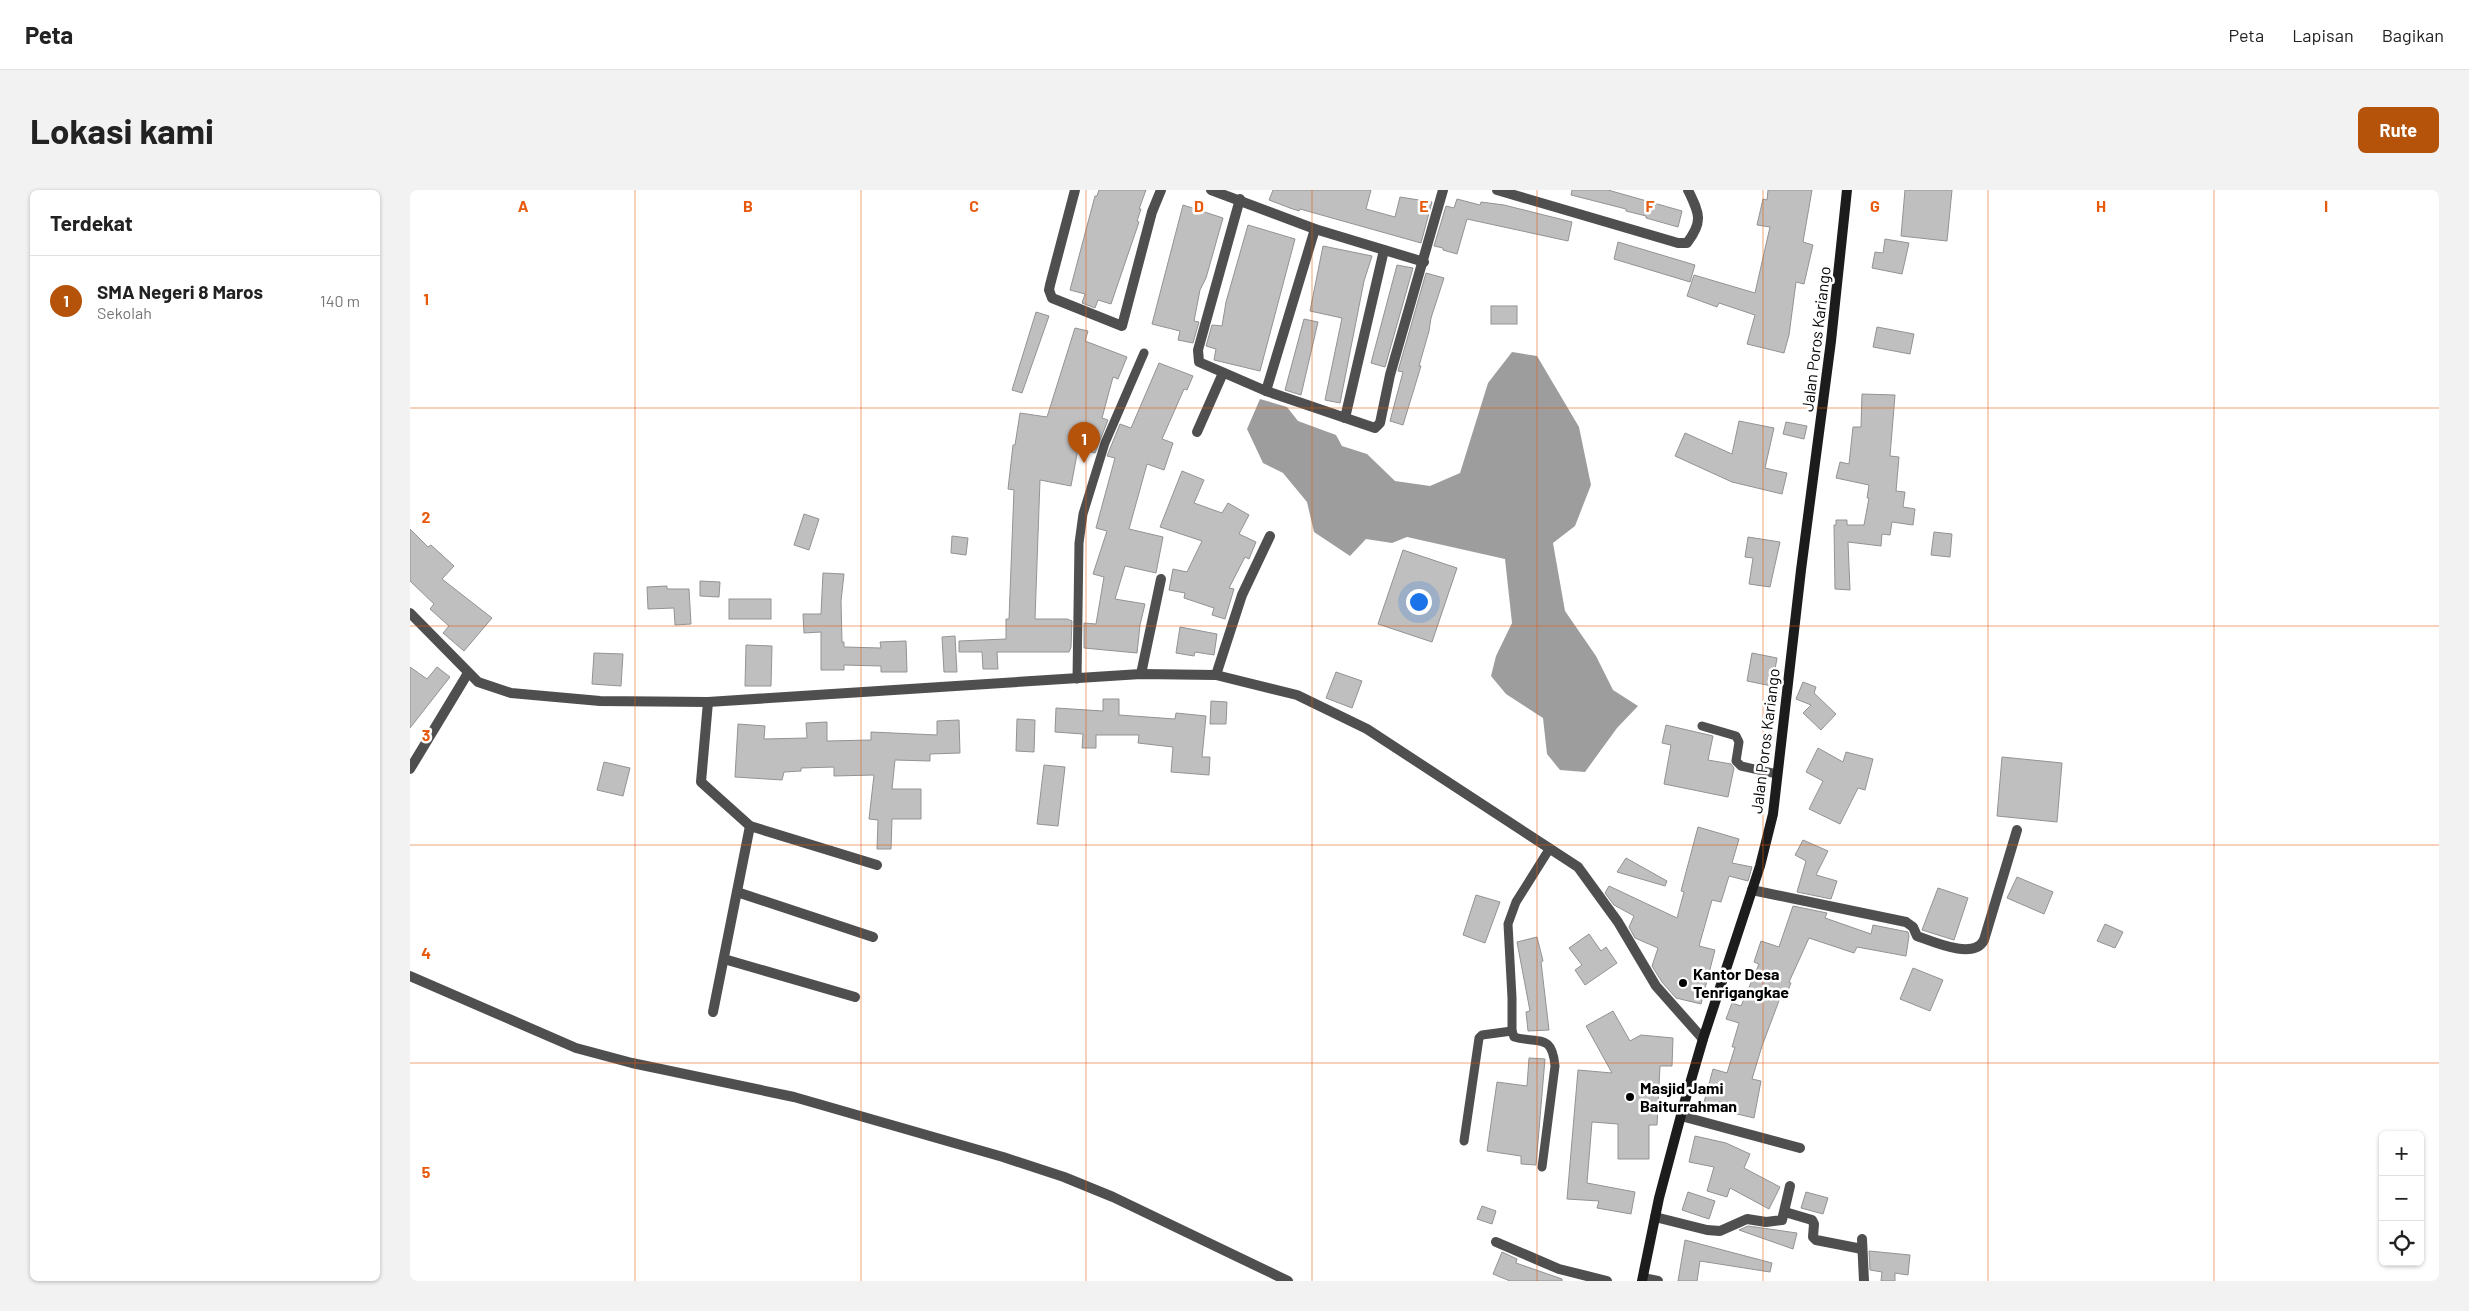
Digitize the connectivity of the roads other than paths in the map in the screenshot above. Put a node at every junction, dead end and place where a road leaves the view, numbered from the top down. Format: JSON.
{"nodes":[{"id":1,"x":1076,"y":190,"type":"edge"},
{"id":2,"x":1162,"y":190,"type":"edge"},
{"id":3,"x":1211,"y":190,"type":"edge"},
{"id":4,"x":1443,"y":190,"type":"edge"},
{"id":5,"x":1497,"y":190,"type":"edge"},
{"id":6,"x":1688,"y":190,"type":"edge"},
{"id":7,"x":1847,"y":190,"type":"edge"},
{"id":8,"x":1240,"y":199,"type":"junction"},
{"id":9,"x":1315,"y":228,"type":"junction"},
{"id":10,"x":1384,"y":250,"type":"junction"},
{"id":11,"x":1424,"y":262,"type":"junction"},
{"id":12,"x":1144,"y":354,"type":"dead end"},
{"id":13,"x":1223,"y":373,"type":"junction"},
{"id":14,"x":1266,"y":391,"type":"junction"},
{"id":15,"x":1344,"y":418,"type":"junction"},
{"id":16,"x":1197,"y":432,"type":"dead end"},
{"id":17,"x":1270,"y":536,"type":"dead end"},
{"id":18,"x":1161,"y":579,"type":"dead end"},
{"id":19,"x":410,"y":613,"type":"edge"},
{"id":20,"x":468,"y":673,"type":"junction"},
{"id":21,"x":1141,"y":674,"type":"junction"},
{"id":22,"x":1216,"y":675,"type":"junction"},
{"id":23,"x":1076,"y":679,"type":"junction"},
{"id":24,"x":708,"y":702,"type":"junction"},
{"id":25,"x":1702,"y":726,"type":"dead end"},
{"id":26,"x":410,"y":769,"type":"edge"},
{"id":27,"x":1777,"y":774,"type":"junction"},
{"id":28,"x":750,"y":826,"type":"junction"},
{"id":29,"x":2017,"y":830,"type":"dead end"},
{"id":30,"x":1550,"y":848,"type":"junction"},
{"id":31,"x":876,"y":865,"type":"dead end"},
{"id":32,"x":1752,"y":890,"type":"junction"},
{"id":33,"x":737,"y":892,"type":"junction"},
{"id":34,"x":873,"y":937,"type":"dead end"},
{"id":35,"x":724,"y":960,"type":"junction"},
{"id":36,"x":410,"y":976,"type":"edge"},
{"id":37,"x":854,"y":997,"type":"dead end"},
{"id":38,"x":713,"y":1012,"type":"dead end"},
{"id":39,"x":1512,"y":1031,"type":"junction"},
{"id":40,"x":1703,"y":1039,"type":"junction"},
{"id":41,"x":1681,"y":1116,"type":"junction"},
{"id":42,"x":1464,"y":1141,"type":"dead end"},
{"id":43,"x":1800,"y":1148,"type":"dead end"},
{"id":44,"x":1542,"y":1167,"type":"dead end"},
{"id":45,"x":1790,"y":1186,"type":"dead end"},
{"id":46,"x":1786,"y":1212,"type":"junction"},
{"id":47,"x":1655,"y":1217,"type":"junction"},
{"id":48,"x":1496,"y":1242,"type":"dead end"},
{"id":49,"x":1643,"y":1279,"type":"edge"},
{"id":50,"x":1288,"y":1281,"type":"edge"},
{"id":51,"x":1607,"y":1281,"type":"edge"},
{"id":52,"x":1658,"y":1281,"type":"edge"},
{"id":53,"x":1864,"y":1281,"type":"edge"}],
"edges":[{"from":1,"to":2,"type":"street"},
{"from":3,"to":8,"type":"street"},
{"from":4,"to":11,"type":"street"},
{"from":5,"to":6,"type":"street"},
{"from":7,"to":27,"type":"main road","name":"Jalan Poros Kariango"},
{"from":8,"to":9,"type":"street"},
{"from":8,"to":13,"type":"street"},
{"from":9,"to":10,"type":"street"},
{"from":9,"to":14,"type":"street"},
{"from":10,"to":11,"type":"street"},
{"from":10,"to":15,"type":"street"},
{"from":11,"to":15,"type":"street"},
{"from":12,"to":23,"type":"lane"},
{"from":13,"to":14,"type":"street"},
{"from":13,"to":16,"type":"street"},
{"from":14,"to":15,"type":"street"},
{"from":17,"to":22,"type":"street"},
{"from":18,"to":21,"type":"street"},
{"from":19,"to":20,"type":"street"},
{"from":20,"to":24,"type":"street"},
{"from":20,"to":26,"type":"street"},
{"from":21,"to":22,"type":"street"},
{"from":21,"to":23,"type":"street"},
{"from":22,"to":30,"type":"street"},
{"from":23,"to":24,"type":"street"},
{"from":24,"to":28,"type":"street"},
{"from":25,"to":27,"type":"lane"},
{"from":27,"to":32,"type":"main road","name":"Jalan Poros Kariango"},
{"from":28,"to":31,"type":"street"},
{"from":28,"to":33,"type":"street"},
{"from":29,"to":32,"type":"street"},
{"from":30,"to":39,"type":"lane"},
{"from":30,"to":40,"type":"street"},
{"from":32,"to":40,"type":"main road","name":"Jalan Poros Kariango"},
{"from":33,"to":34,"type":"street"},
{"from":33,"to":35,"type":"street"},
{"from":35,"to":37,"type":"street"},
{"from":35,"to":38,"type":"street"},
{"from":36,"to":50,"type":"street"},
{"from":39,"to":42,"type":"lane"},
{"from":39,"to":44,"type":"lane"},
{"from":40,"to":41,"type":"main road","name":"Jalan Poros Kariango"},
{"from":41,"to":43,"type":"street"},
{"from":41,"to":47,"type":"main road","name":"Jalan Poros Kariango"},
{"from":45,"to":46,"type":"street"},
{"from":46,"to":47,"type":"street"},
{"from":46,"to":53,"type":"street"},
{"from":47,"to":49,"type":"main road","name":"Jalan Poros Kariango"},
{"from":48,"to":51,"type":"street"},
{"from":49,"to":52,"type":"street"}]}
